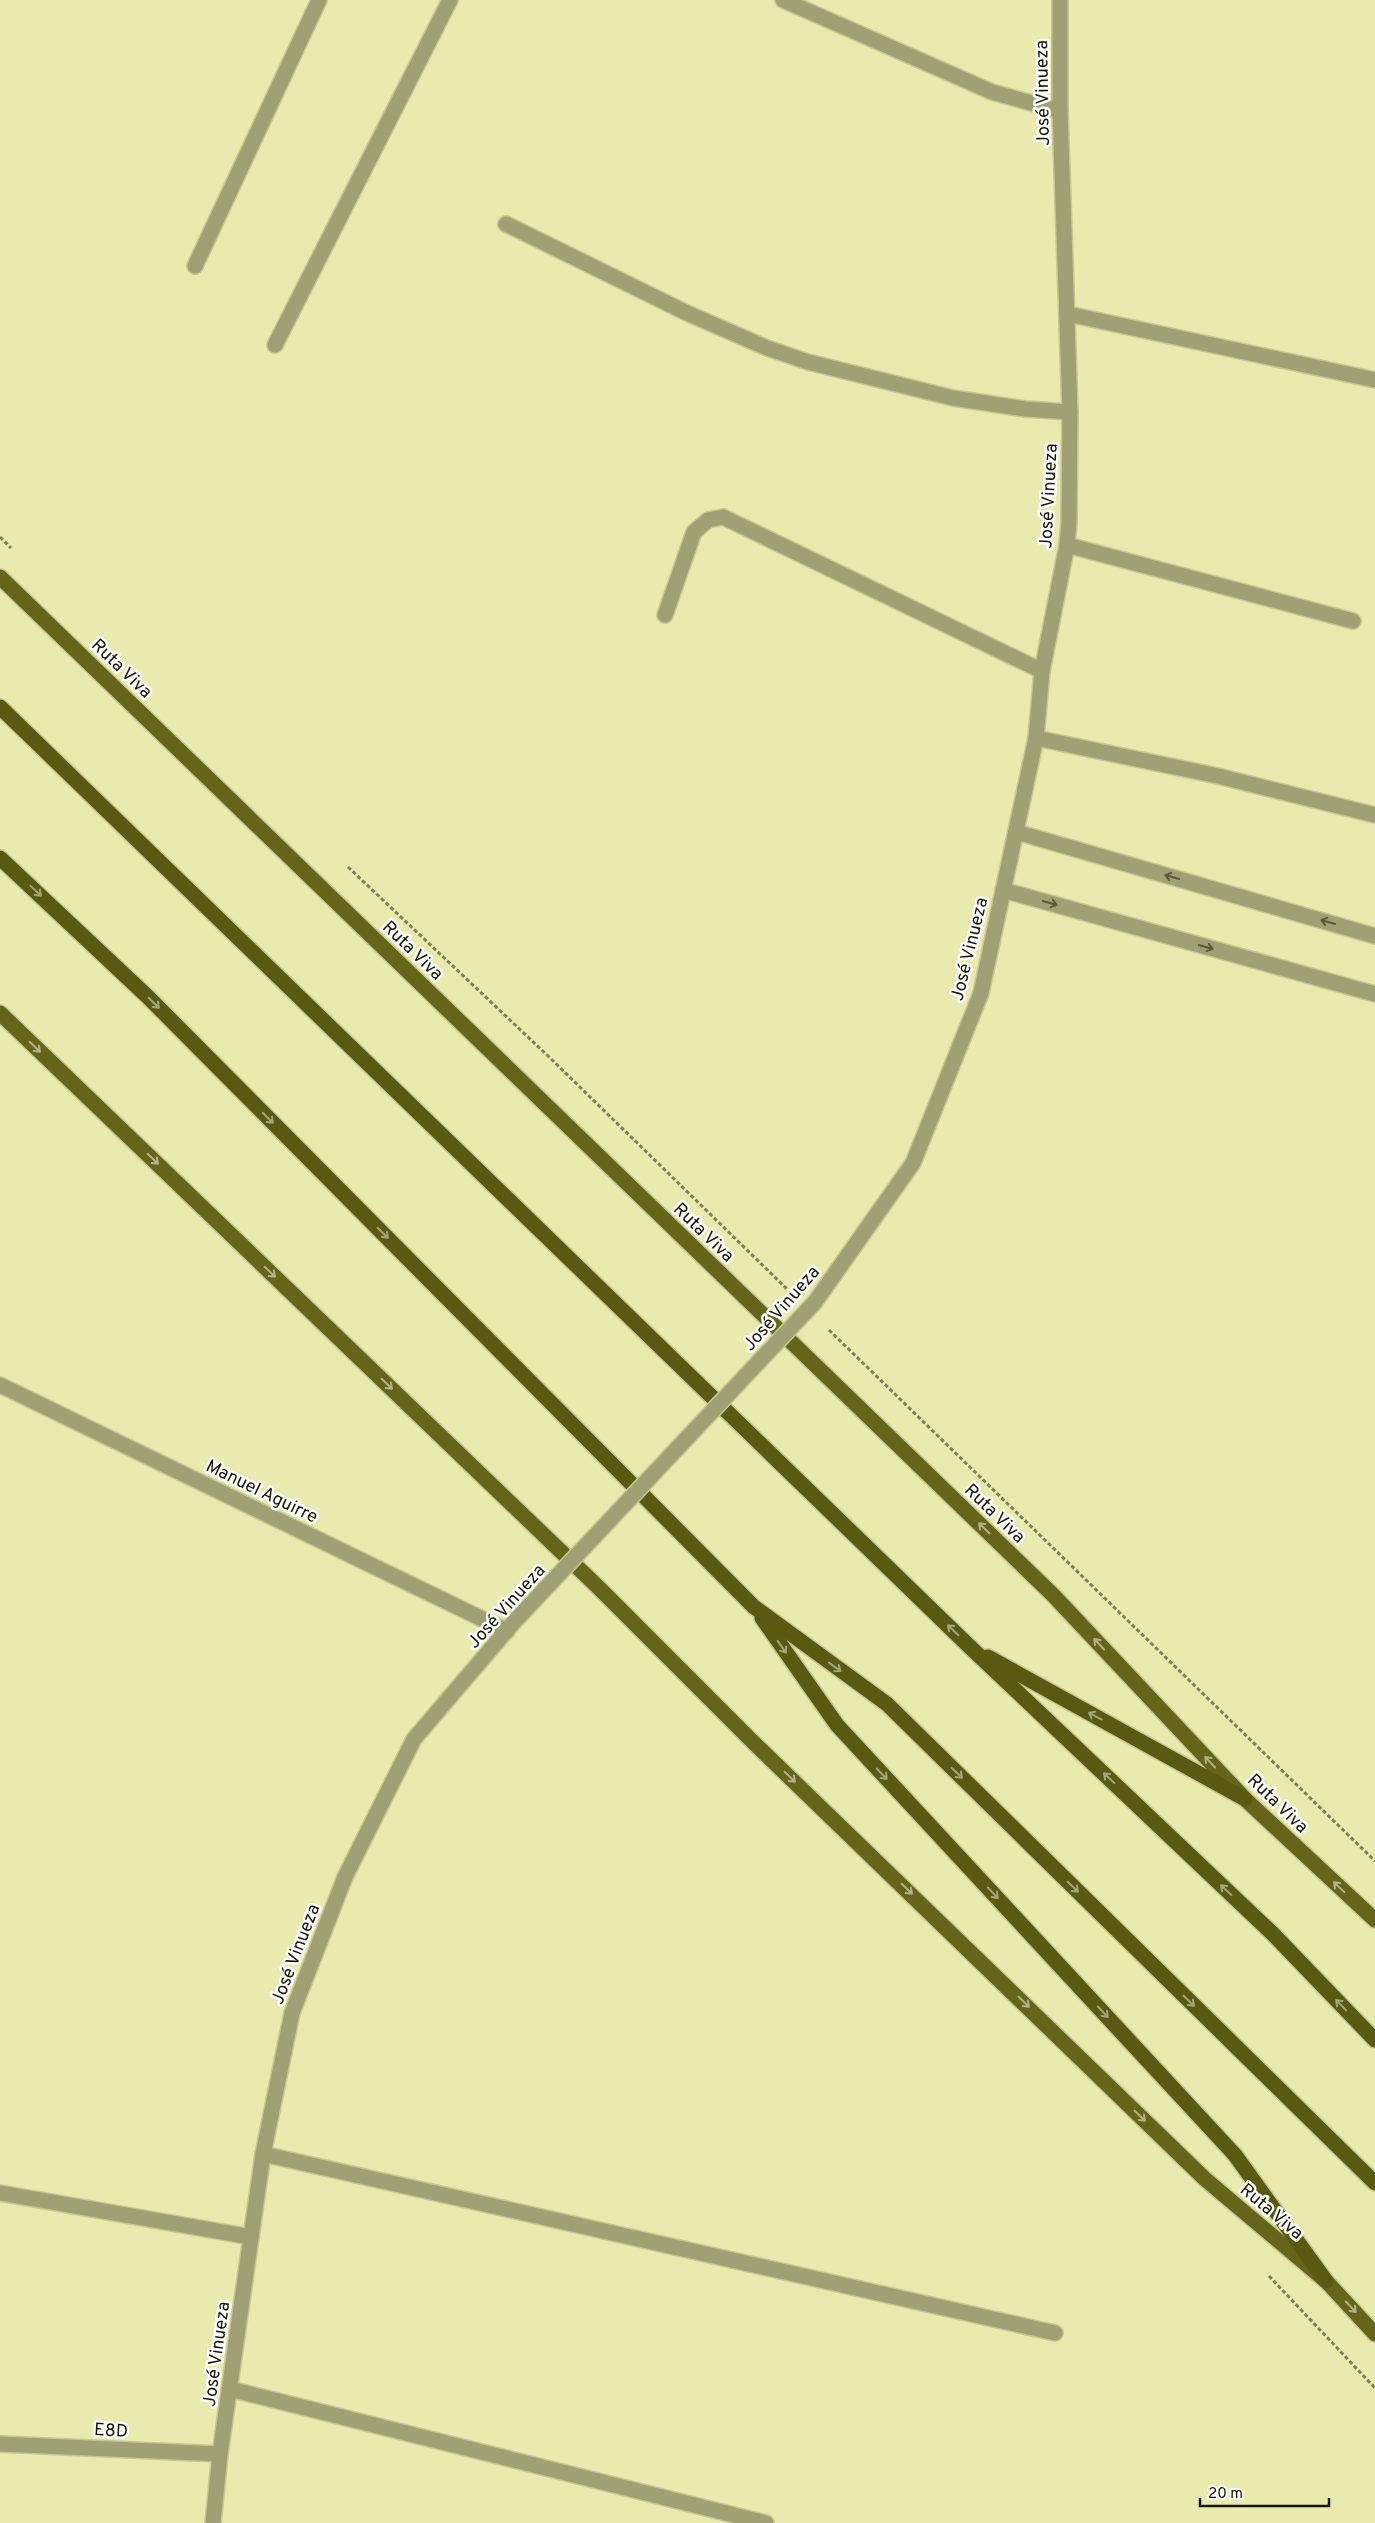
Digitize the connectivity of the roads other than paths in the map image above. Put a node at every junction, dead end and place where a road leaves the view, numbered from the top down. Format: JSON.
{"nodes":[{"id":1,"x":318,"y":0,"type":"edge"},
{"id":2,"x":450,"y":0,"type":"edge"},
{"id":3,"x":783,"y":0,"type":"edge"},
{"id":4,"x":1060,"y":0,"type":"edge"},
{"id":5,"x":1060,"y":111,"type":"junction"},
{"id":6,"x":506,"y":224,"type":"dead end"},
{"id":7,"x":195,"y":266,"type":"dead end"},
{"id":8,"x":1068,"y":314,"type":"junction"},
{"id":9,"x":275,"y":345,"type":"dead end"},
{"id":10,"x":1375,"y":380,"type":"edge"},
{"id":11,"x":1070,"y":412,"type":"junction"},
{"id":12,"x":1067,"y":545,"type":"junction"},
{"id":13,"x":0,"y":577,"type":"edge"},
{"id":14,"x":665,"y":615,"type":"dead end"},
{"id":15,"x":1353,"y":621,"type":"dead end"},
{"id":16,"x":1042,"y":671,"type":"junction"},
{"id":17,"x":0,"y":707,"type":"edge"},
{"id":18,"x":1036,"y":738,"type":"junction"},
{"id":19,"x":1375,"y":815,"type":"edge"},
{"id":20,"x":1016,"y":832,"type":"junction"},
{"id":21,"x":0,"y":858,"type":"edge"},
{"id":22,"x":1003,"y":890,"type":"junction"},
{"id":23,"x":1375,"y":936,"type":"edge"},
{"id":24,"x":1375,"y":994,"type":"edge"},
{"id":25,"x":0,"y":1013,"type":"edge"},
{"id":26,"x":0,"y":1385,"type":"edge"},
{"id":27,"x":754,"y":1607,"type":"junction"},
{"id":28,"x":510,"y":1627,"type":"junction"},
{"id":29,"x":970,"y":1647,"type":"junction"},
{"id":30,"x":1245,"y":1799,"type":"junction"},
{"id":31,"x":1375,"y":1920,"type":"edge"},
{"id":32,"x":1375,"y":2040,"type":"edge"},
{"id":33,"x":262,"y":2154,"type":"junction"},
{"id":34,"x":1375,"y":2183,"type":"edge"},
{"id":35,"x":0,"y":2193,"type":"edge"},
{"id":36,"x":251,"y":2237,"type":"junction"},
{"id":37,"x":1326,"y":2281,"type":"junction"},
{"id":38,"x":1055,"y":2333,"type":"dead end"},
{"id":39,"x":1375,"y":2334,"type":"edge"},
{"id":40,"x":230,"y":2388,"type":"junction"},
{"id":41,"x":0,"y":2444,"type":"edge"},
{"id":42,"x":220,"y":2454,"type":"junction"},
{"id":43,"x":213,"y":2523,"type":"edge"},
{"id":44,"x":766,"y":2523,"type":"edge"}],
"edges":[{"from":1,"to":7,"type":"street"},
{"from":2,"to":9,"type":"street"},
{"from":3,"to":5,"type":"street"},
{"from":4,"to":5,"type":"street","name":"José Vinueza"},
{"from":5,"to":8,"type":"street","name":"José Vinueza"},
{"from":6,"to":11,"type":"street"},
{"from":8,"to":10,"type":"street"},
{"from":8,"to":11,"type":"street","name":"José Vinueza"},
{"from":11,"to":12,"type":"street","name":"José Vinueza"},
{"from":12,"to":15,"type":"street"},
{"from":12,"to":16,"type":"street","name":"José Vinueza"},
{"from":30,"to":13,"type":"main road","name":"Ruta Viva","one_way":true},
{"from":14,"to":16,"type":"street"},
{"from":16,"to":18,"type":"street","name":"José Vinueza"},
{"from":29,"to":17,"type":"highway","one_way":true},
{"from":18,"to":19,"type":"street"},
{"from":18,"to":20,"type":"street","name":"José Vinueza"},
{"from":20,"to":22,"type":"street","name":"José Vinueza"},
{"from":23,"to":20,"type":"street","one_way":true},
{"from":21,"to":27,"type":"highway","one_way":true},
{"from":22,"to":24,"type":"street","one_way":true},
{"from":22,"to":28,"type":"street","name":"José Vinueza","bridge":true},
{"from":25,"to":37,"type":"main road","name":"Ruta Viva","one_way":true},
{"from":26,"to":28,"type":"street","name":"Manuel Aguirre"},
{"from":27,"to":34,"type":"highway","one_way":true},
{"from":27,"to":37,"type":"highway","one_way":true},
{"from":28,"to":33,"type":"street","name":"José Vinueza"},
{"from":30,"to":29,"type":"highway","one_way":true},
{"from":32,"to":29,"type":"highway","one_way":true},
{"from":31,"to":30,"type":"main road","name":"Ruta Viva","one_way":true},
{"from":33,"to":36,"type":"street","name":"José Vinueza"},
{"from":33,"to":38,"type":"street"},
{"from":35,"to":36,"type":"street"},
{"from":36,"to":40,"type":"street","name":"José Vinueza"},
{"from":37,"to":39,"type":"main road","name":"Ruta Viva","one_way":true},
{"from":40,"to":42,"type":"street","name":"José Vinueza"},
{"from":40,"to":44,"type":"street"},
{"from":41,"to":42,"type":"street","name":"E8D"},
{"from":42,"to":43,"type":"street","name":"José Vinueza"}]}
